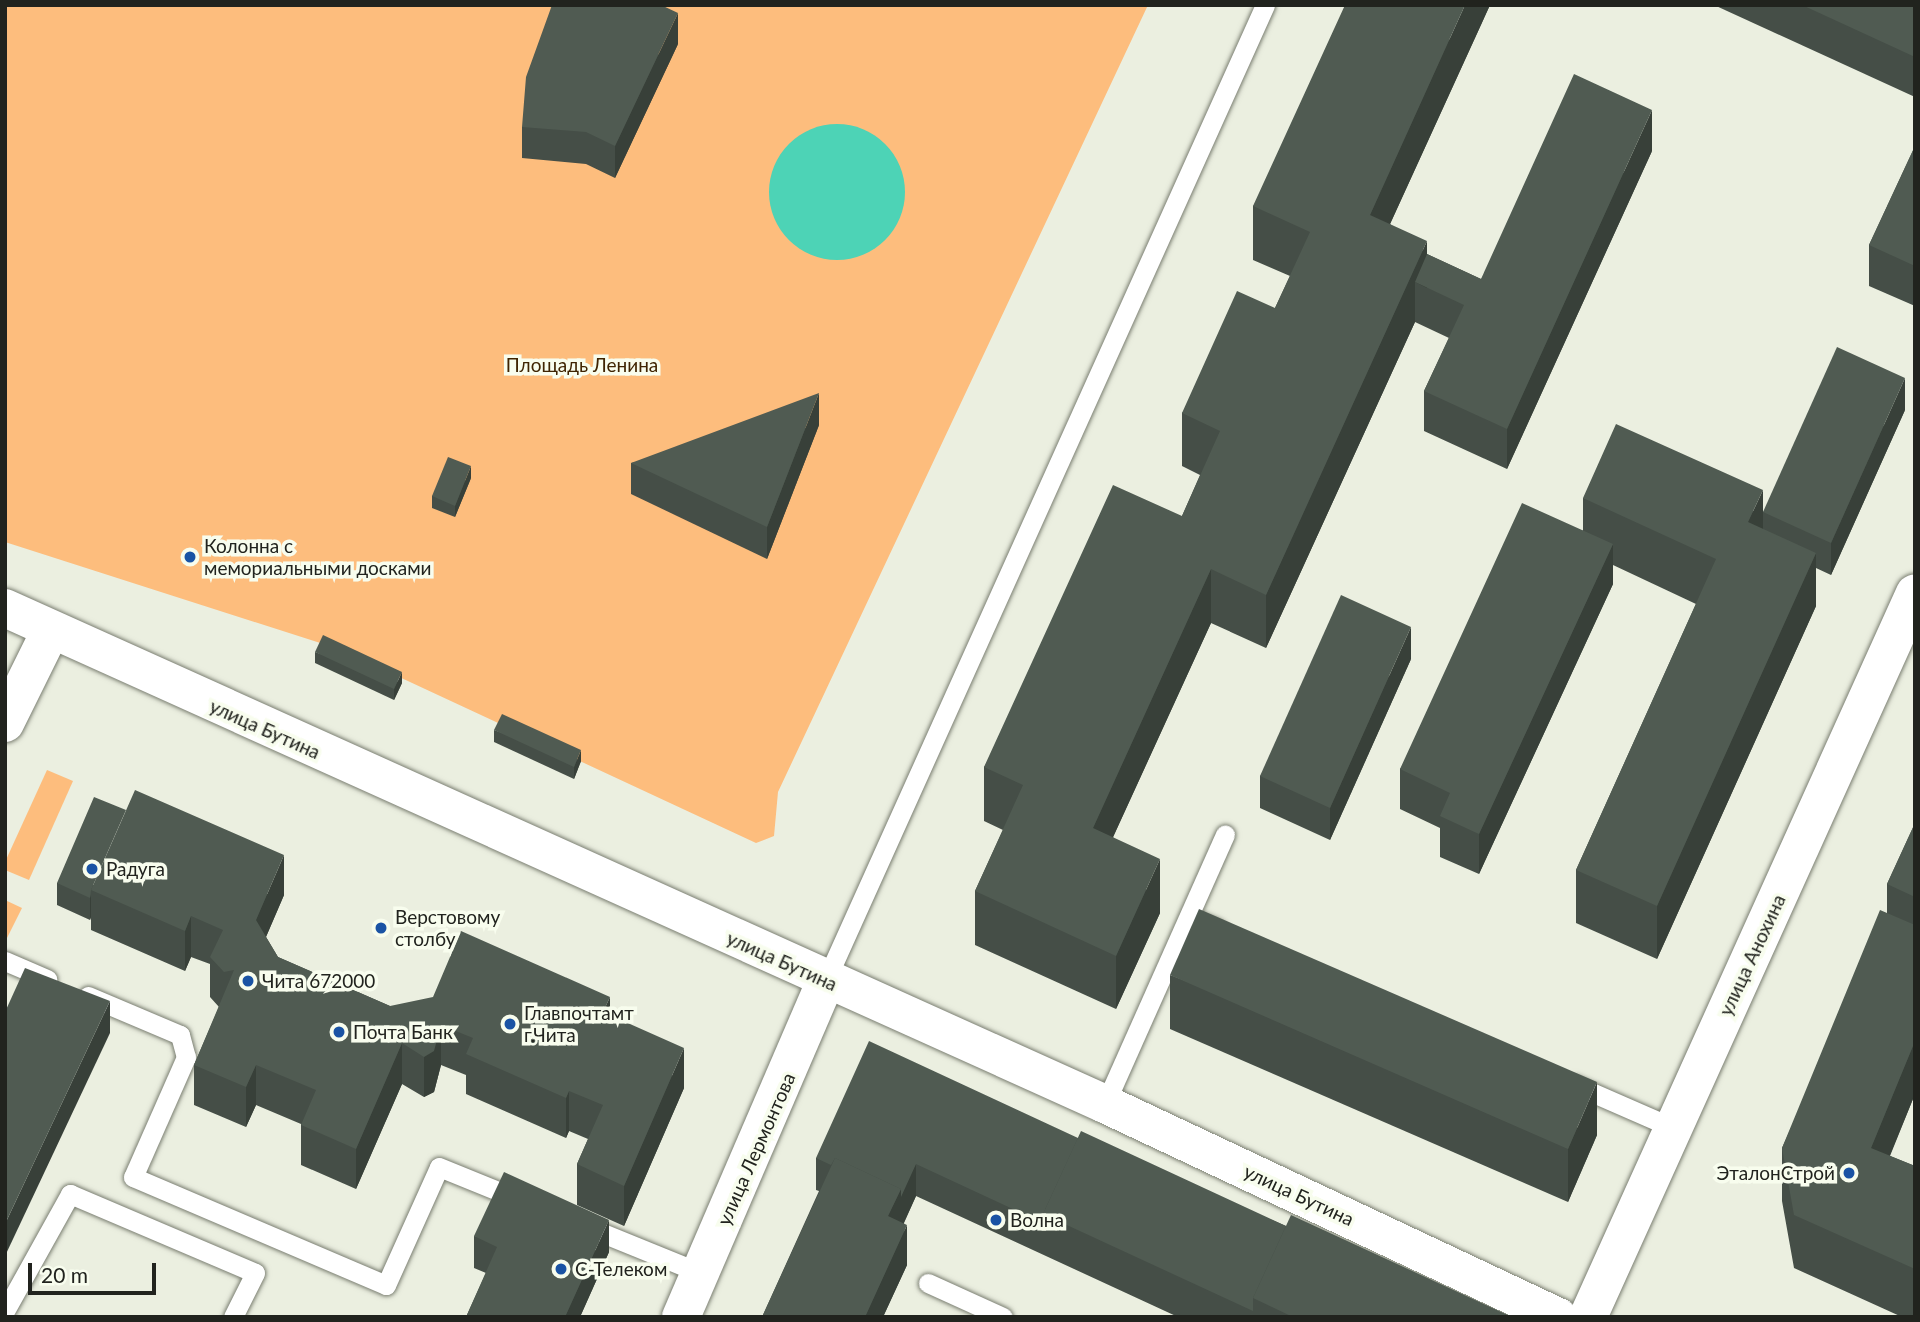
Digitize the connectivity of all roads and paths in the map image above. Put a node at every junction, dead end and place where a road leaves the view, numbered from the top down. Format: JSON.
{"nodes":[{"id":1,"x":1265,"y":5,"type":"edge"},
{"id":2,"x":1915,"y":593,"type":"edge"},
{"id":3,"x":5,"y":608,"type":"edge"},
{"id":4,"x":51,"y":630,"type":"junction"},
{"id":5,"x":5,"y":723,"type":"edge"},
{"id":6,"x":1225,"y":834,"type":"dead end"},
{"id":7,"x":1189,"y":917,"type":"junction"},
{"id":8,"x":1240,"y":939,"type":"edge"},
{"id":9,"x":5,"y":961,"type":"edge"},
{"id":10,"x":826,"y":980,"type":"junction"},
{"id":11,"x":1560,"y":1078,"type":"edge"},
{"id":12,"x":1105,"y":1104,"type":"junction"},
{"id":13,"x":1671,"y":1126,"type":"junction"},
{"id":14,"x":534,"y":1206,"type":"edge"},
{"id":15,"x":570,"y":1220,"type":"edge"},
{"id":16,"x":701,"y":1273,"type":"junction"},
{"id":17,"x":928,"y":1283,"type":"dead end"},
{"id":18,"x":5,"y":1311,"type":"edge"},
{"id":19,"x":233,"y":1317,"type":"edge"},
{"id":20,"x":681,"y":1317,"type":"edge"},
{"id":21,"x":1003,"y":1317,"type":"edge"},
{"id":22,"x":1558,"y":1317,"type":"edge"},
{"id":23,"x":1588,"y":1317,"type":"edge"}],
"edges":[{"from":1,"to":10,"type":"lane"},
{"from":2,"to":13,"type":"main road","name":"улица Анохина"},
{"from":3,"to":4,"type":"main road","name":"улица Бутина"},
{"from":4,"to":5,"type":"main road"},
{"from":4,"to":10,"type":"main road","name":"улица Бутина"},
{"from":6,"to":7,"type":"lane"},
{"from":7,"to":8,"type":"lane"},
{"from":7,"to":12,"type":"lane"},
{"from":9,"to":14,"type":"lane"},
{"from":10,"to":12,"type":"main road","name":"улица Бутина"},
{"from":10,"to":16,"type":"main road","name":"улица Лермонтова"},
{"from":11,"to":13,"type":"lane"},
{"from":12,"to":22,"type":"main road","name":"улица Бутина"},
{"from":13,"to":23,"type":"main road","name":"улица Анохина"},
{"from":15,"to":16,"type":"lane"},
{"from":16,"to":20,"type":"main road","name":"улица Лермонтова"},
{"from":17,"to":21,"type":"lane"},
{"from":18,"to":19,"type":"lane"}]}
